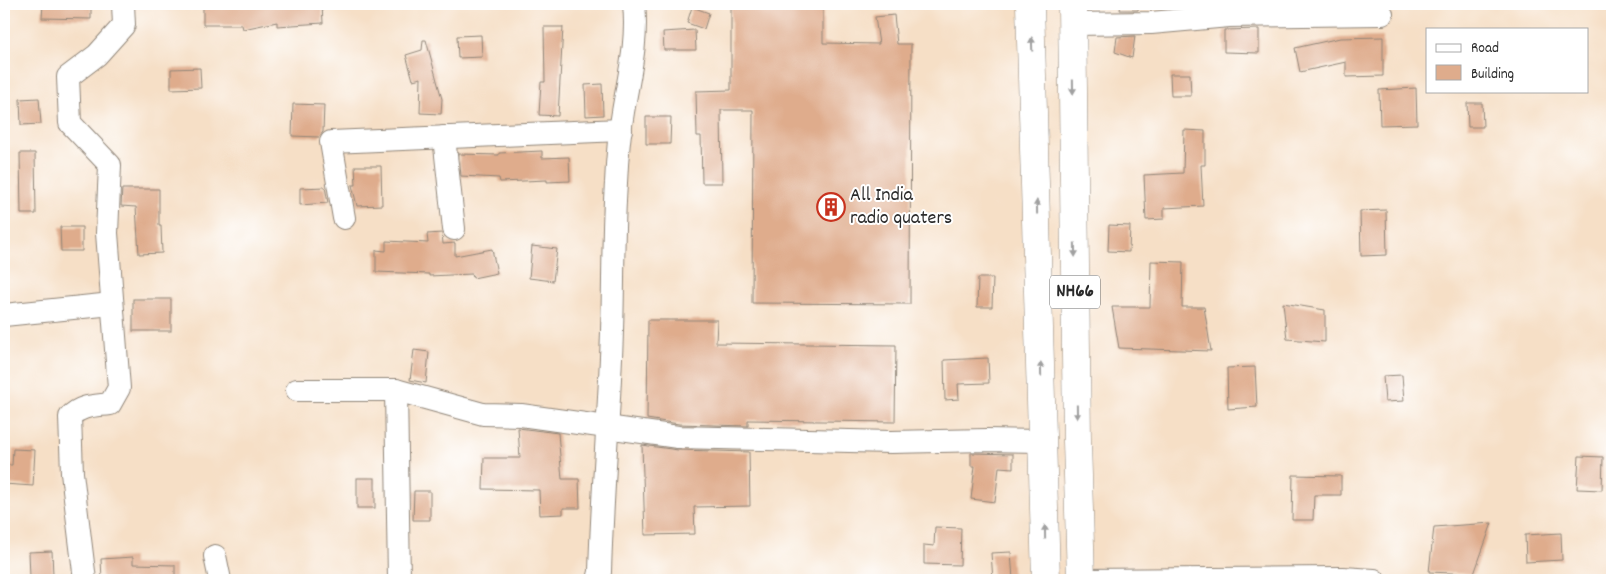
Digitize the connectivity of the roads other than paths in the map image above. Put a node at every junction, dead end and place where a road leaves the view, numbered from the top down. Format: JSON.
{"nodes":[{"id":1,"x":123,"y":4,"type":"edge"},
{"id":2,"x":634,"y":4,"type":"edge"},
{"id":3,"x":1030,"y":4,"type":"edge"},
{"id":4,"x":1072,"y":14,"type":"edge"},
{"id":5,"x":1382,"y":14,"type":"dead end"},
{"id":6,"x":621,"y":130,"type":"junction"},
{"id":7,"x":444,"y":137,"type":"junction"},
{"id":8,"x":344,"y":218,"type":"dead end"},
{"id":9,"x":454,"y":229,"type":"dead end"},
{"id":10,"x":112,"y":304,"type":"junction"},
{"id":11,"x":4,"y":315,"type":"edge"},
{"id":12,"x":297,"y":390,"type":"dead end"},
{"id":13,"x":396,"y":390,"type":"junction"},
{"id":14,"x":607,"y":427,"type":"junction"},
{"id":15,"x":1043,"y":441,"type":"junction"},
{"id":16,"x":215,"y":556,"type":"dead end"},
{"id":17,"x":85,"y":580,"type":"edge"},
{"id":18,"x":220,"y":580,"type":"edge"},
{"id":19,"x":399,"y":580,"type":"edge"},
{"id":20,"x":598,"y":580,"type":"edge"},
{"id":21,"x":1046,"y":580,"type":"edge"},
{"id":22,"x":1081,"y":580,"type":"edge"},
{"id":23,"x":1374,"y":580,"type":"edge"}],
"edges":[{"from":1,"to":10,"type":"street"},
{"from":2,"to":6,"type":"street"},
{"from":15,"to":3,"type":"highway","one_way":true},
{"from":4,"to":5,"type":"street"},
{"from":4,"to":22,"type":"highway","number":"NH66","one_way":true},
{"from":6,"to":7,"type":"street"},
{"from":6,"to":14,"type":"street"},
{"from":7,"to":8,"type":"street"},
{"from":7,"to":9,"type":"street"},
{"from":10,"to":11,"type":"street"},
{"from":10,"to":17,"type":"street"},
{"from":12,"to":13,"type":"street"},
{"from":13,"to":14,"type":"street"},
{"from":13,"to":19,"type":"street"},
{"from":14,"to":15,"type":"street"},
{"from":14,"to":20,"type":"street"},
{"from":21,"to":15,"type":"highway","one_way":true},
{"from":16,"to":18,"type":"street"},
{"from":22,"to":23,"type":"street"}]}
